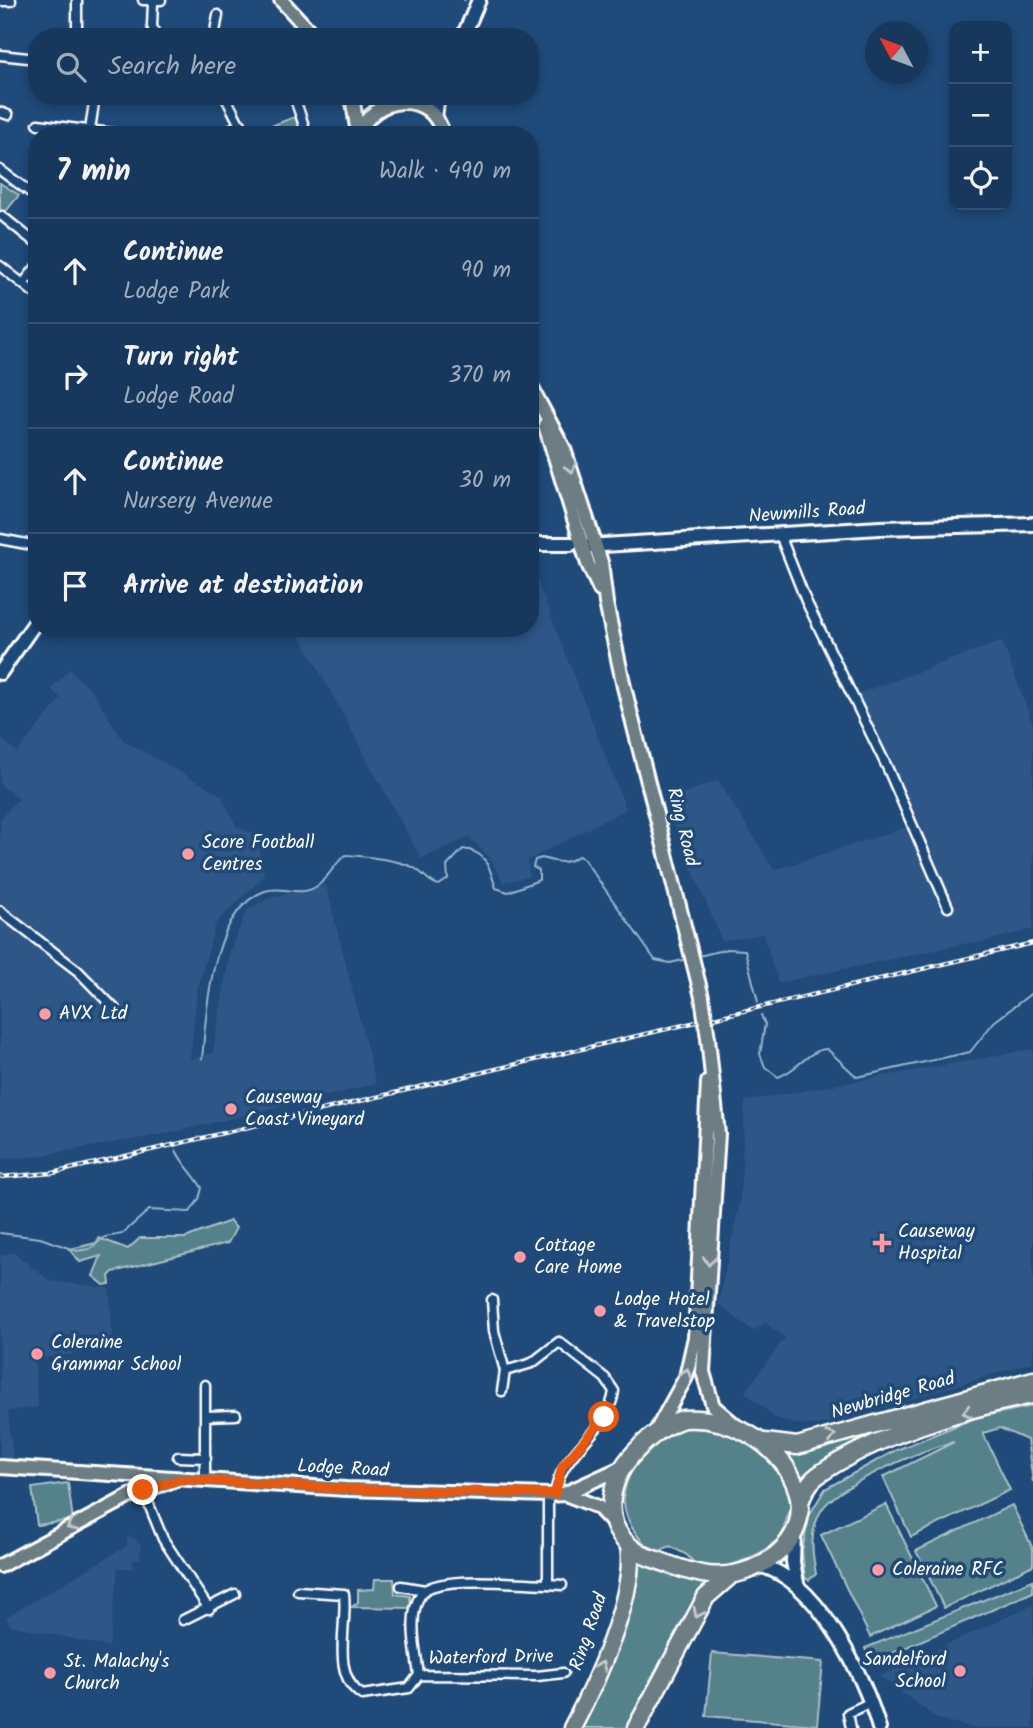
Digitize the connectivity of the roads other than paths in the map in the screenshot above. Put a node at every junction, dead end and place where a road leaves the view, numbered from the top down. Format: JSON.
{"nodes":[{"id":1,"x":77,"y":0,"type":"edge"},
{"id":2,"x":281,"y":0,"type":"edge"},
{"id":3,"x":479,"y":0,"type":"edge"},
{"id":4,"x":152,"y":1,"type":"edge"},
{"id":5,"x":218,"y":15,"type":"dead end"},
{"id":6,"x":77,"y":28,"type":"edge"},
{"id":7,"x":153,"y":28,"type":"edge"},
{"id":8,"x":216,"y":28,"type":"edge"},
{"id":9,"x":307,"y":28,"type":"edge"},
{"id":10,"x":467,"y":28,"type":"edge"},
{"id":11,"x":0,"y":55,"type":"edge"},
{"id":12,"x":28,"y":58,"type":"edge"},
{"id":13,"x":94,"y":105,"type":"edge"},
{"id":14,"x":230,"y":105,"type":"edge"},
{"id":15,"x":298,"y":105,"type":"edge"},
{"id":16,"x":353,"y":105,"type":"edge"},
{"id":17,"x":391,"y":105,"type":"edge"},
{"id":18,"x":418,"y":105,"type":"edge"},
{"id":19,"x":437,"y":105,"type":"edge"},
{"id":20,"x":435,"y":117,"type":"junction"},
{"id":21,"x":241,"y":124,"type":"joint"},
{"id":22,"x":42,"y":126,"type":"edge"},
{"id":23,"x":58,"y":126,"type":"edge"},
{"id":24,"x":91,"y":126,"type":"edge"},
{"id":25,"x":237,"y":126,"type":"edge"},
{"id":26,"x":305,"y":126,"type":"edge"},
{"id":27,"x":357,"y":126,"type":"edge"},
{"id":28,"x":363,"y":126,"type":"edge"},
{"id":29,"x":439,"y":126,"type":"edge"},
{"id":30,"x":0,"y":170,"type":"edge"},
{"id":31,"x":28,"y":190,"type":"edge"},
{"id":32,"x":2,"y":216,"type":"dead end"},
{"id":33,"x":28,"y":237,"type":"edge"},
{"id":34,"x":0,"y":266,"type":"edge"},
{"id":35,"x":28,"y":278,"type":"edge"},
{"id":36,"x":23,"y":284,"type":"junction"},
{"id":37,"x":28,"y":288,"type":"edge"},
{"id":38,"x":539,"y":403,"type":"edge"},
{"id":39,"x":1033,"y":524,"type":"edge"},
{"id":40,"x":780,"y":535,"type":"junction"},
{"id":41,"x":0,"y":539,"type":"edge"},
{"id":42,"x":28,"y":544,"type":"edge"},
{"id":43,"x":539,"y":544,"type":"edge"},
{"id":44,"x":583,"y":545,"type":"junction"},
{"id":45,"x":28,"y":633,"type":"edge"},
{"id":46,"x":0,"y":673,"type":"edge"},
{"id":47,"x":948,"y":906,"type":"dead end"},
{"id":48,"x":0,"y":911,"type":"edge"},
{"id":49,"x":115,"y":1009,"type":"dead end"},
{"id":50,"x":710,"y":1063,"type":"junction"},
{"id":51,"x":714,"y":1083,"type":"junction"},
{"id":52,"x":709,"y":1188,"type":"dead end"},
{"id":53,"x":492,"y":1300,"type":"dead end"},
{"id":54,"x":505,"y":1371,"type":"junction"},
{"id":55,"x":1033,"y":1380,"type":"edge"},
{"id":56,"x":502,"y":1391,"type":"dead end"},
{"id":57,"x":192,"y":1393,"type":"dead end"},
{"id":58,"x":1033,"y":1395,"type":"edge"},
{"id":59,"x":236,"y":1415,"type":"dead end"},
{"id":60,"x":205,"y":1416,"type":"junction"},
{"id":61,"x":740,"y":1429,"type":"junction"},
{"id":62,"x":655,"y":1433,"type":"junction"},
{"id":63,"x":765,"y":1442,"type":"junction"},
{"id":64,"x":178,"y":1457,"type":"dead end"},
{"id":65,"x":206,"y":1458,"type":"junction"},
{"id":66,"x":0,"y":1467,"type":"edge"},
{"id":67,"x":621,"y":1468,"type":"junction"},
{"id":68,"x":123,"y":1477,"type":"junction"},
{"id":69,"x":177,"y":1479,"type":"junction"},
{"id":70,"x":205,"y":1480,"type":"junction"},
{"id":71,"x":137,"y":1492,"type":"junction"},
{"id":72,"x":556,"y":1494,"type":"junction"},
{"id":73,"x":800,"y":1502,"type":"junction"},
{"id":74,"x":617,"y":1528,"type":"junction"},
{"id":75,"x":794,"y":1531,"type":"junction"},
{"id":76,"x":629,"y":1546,"type":"junction"},
{"id":77,"x":758,"y":1565,"type":"junction"},
{"id":78,"x":0,"y":1566,"type":"edge"},
{"id":79,"x":729,"y":1577,"type":"junction"},
{"id":80,"x":797,"y":1583,"type":"junction"},
{"id":81,"x":548,"y":1584,"type":"junction"},
{"id":82,"x":562,"y":1585,"type":"dead end"},
{"id":83,"x":401,"y":1586,"type":"dead end"},
{"id":84,"x":425,"y":1590,"type":"junction"},
{"id":85,"x":298,"y":1591,"type":"dead end"},
{"id":86,"x":235,"y":1594,"type":"dead end"},
{"id":87,"x":209,"y":1609,"type":"junction"},
{"id":88,"x":184,"y":1620,"type":"dead end"},
{"id":89,"x":564,"y":1673,"type":"dead end"},
{"id":90,"x":419,"y":1675,"type":"junction"},
{"id":91,"x":871,"y":1702,"type":"junction"},
{"id":92,"x":572,"y":1728,"type":"edge"},
{"id":93,"x":636,"y":1728,"type":"edge"},
{"id":94,"x":851,"y":1728,"type":"edge"},
{"id":95,"x":879,"y":1728,"type":"edge"}],
"edges":[{"from":1,"to":6,"type":"street"},
{"from":2,"to":9,"type":"main road"},
{"from":3,"to":10,"type":"street"},
{"from":4,"to":7,"type":"street"},
{"from":5,"to":8,"type":"street"},
{"from":11,"to":12,"type":"street"},
{"from":13,"to":24,"type":"street"},
{"from":14,"to":21,"type":"street"},
{"from":15,"to":26,"type":"street"},
{"from":16,"to":27,"type":"main road"},
{"from":17,"to":28,"type":"main road"},
{"from":18,"to":20,"type":"main road"},
{"from":19,"to":20,"type":"street"},
{"from":20,"to":29,"type":"main road"},
{"from":21,"to":25,"type":"street"},
{"from":22,"to":23,"type":"street"},
{"from":30,"to":31,"type":"street"},
{"from":32,"to":33,"type":"street"},
{"from":34,"to":36,"type":"street"},
{"from":35,"to":36,"type":"street"},
{"from":36,"to":37,"type":"street"},
{"from":38,"to":44,"type":"main road","name":"Ring Road"},
{"from":39,"to":40,"type":"street","name":"Newmills Road"},
{"from":40,"to":44,"type":"street","name":"Newmills Road"},
{"from":40,"to":47,"type":"street"},
{"from":41,"to":42,"type":"street"},
{"from":43,"to":44,"type":"street","name":"Newmills Road"},
{"from":44,"to":50,"type":"main road","name":"Ring Road","bridge":true},
{"from":45,"to":46,"type":"street"},
{"from":48,"to":49,"type":"street"},
{"from":50,"to":51,"type":"main road","name":"Ring Road"},
{"from":62,"to":50,"type":"main road","name":"Ring Road","one_way":true},
{"from":51,"to":52,"type":"main road"},
{"from":51,"to":61,"type":"main road","name":"Ring Road","one_way":true},
{"from":53,"to":54,"type":"street"},
{"from":54,"to":56,"type":"street"},
{"from":54,"to":72,"type":"street"},
{"from":63,"to":55,"type":"highway","name":"Newbridge Road","one_way":true},
{"from":57,"to":60,"type":"street"},
{"from":58,"to":73,"type":"highway","name":"Newbridge Road","one_way":true},
{"from":59,"to":60,"type":"street"},
{"from":60,"to":65,"type":"street"},
{"from":61,"to":62,"type":"highway"},
{"from":61,"to":63,"type":"highway"},
{"from":62,"to":67,"type":"highway"},
{"from":63,"to":73,"type":"highway"},
{"from":64,"to":65,"type":"street"},
{"from":65,"to":70,"type":"street"},
{"from":66,"to":68,"type":"main road","name":"Lodge Road"},
{"from":67,"to":72,"type":"main road","name":"Lodge Road"},
{"from":67,"to":74,"type":"highway"},
{"from":68,"to":69,"type":"main road","name":"Lodge Road"},
{"from":68,"to":71,"type":"main road","name":"Lodge Road"},
{"from":69,"to":70,"type":"main road","name":"Lodge Road"},
{"from":69,"to":71,"type":"main road"},
{"from":70,"to":72,"type":"main road","name":"Lodge Road"},
{"from":71,"to":78,"type":"main road","one_way":true},
{"from":71,"to":87,"type":"street"},
{"from":72,"to":74,"type":"main road","name":"Lodge Road"},
{"from":72,"to":81,"type":"street"},
{"from":73,"to":75,"type":"highway"},
{"from":74,"to":76,"type":"highway"},
{"from":75,"to":77,"type":"highway"},
{"from":75,"to":80,"type":"street"},
{"from":76,"to":79,"type":"highway"},
{"from":92,"to":76,"type":"highway","name":"Ring Road","one_way":true},
{"from":77,"to":79,"type":"highway"},
{"from":77,"to":80,"type":"street"},
{"from":79,"to":93,"type":"highway","one_way":true},
{"from":80,"to":91,"type":"street"},
{"from":81,"to":82,"type":"street"},
{"from":81,"to":84,"type":"street"},
{"from":83,"to":84,"type":"street"},
{"from":84,"to":90,"type":"street"},
{"from":85,"to":90,"type":"street"},
{"from":86,"to":87,"type":"street"},
{"from":87,"to":88,"type":"street"},
{"from":89,"to":90,"type":"street","name":"Waterford Drive"},
{"from":91,"to":94,"type":"street"},
{"from":91,"to":95,"type":"street"}]}
